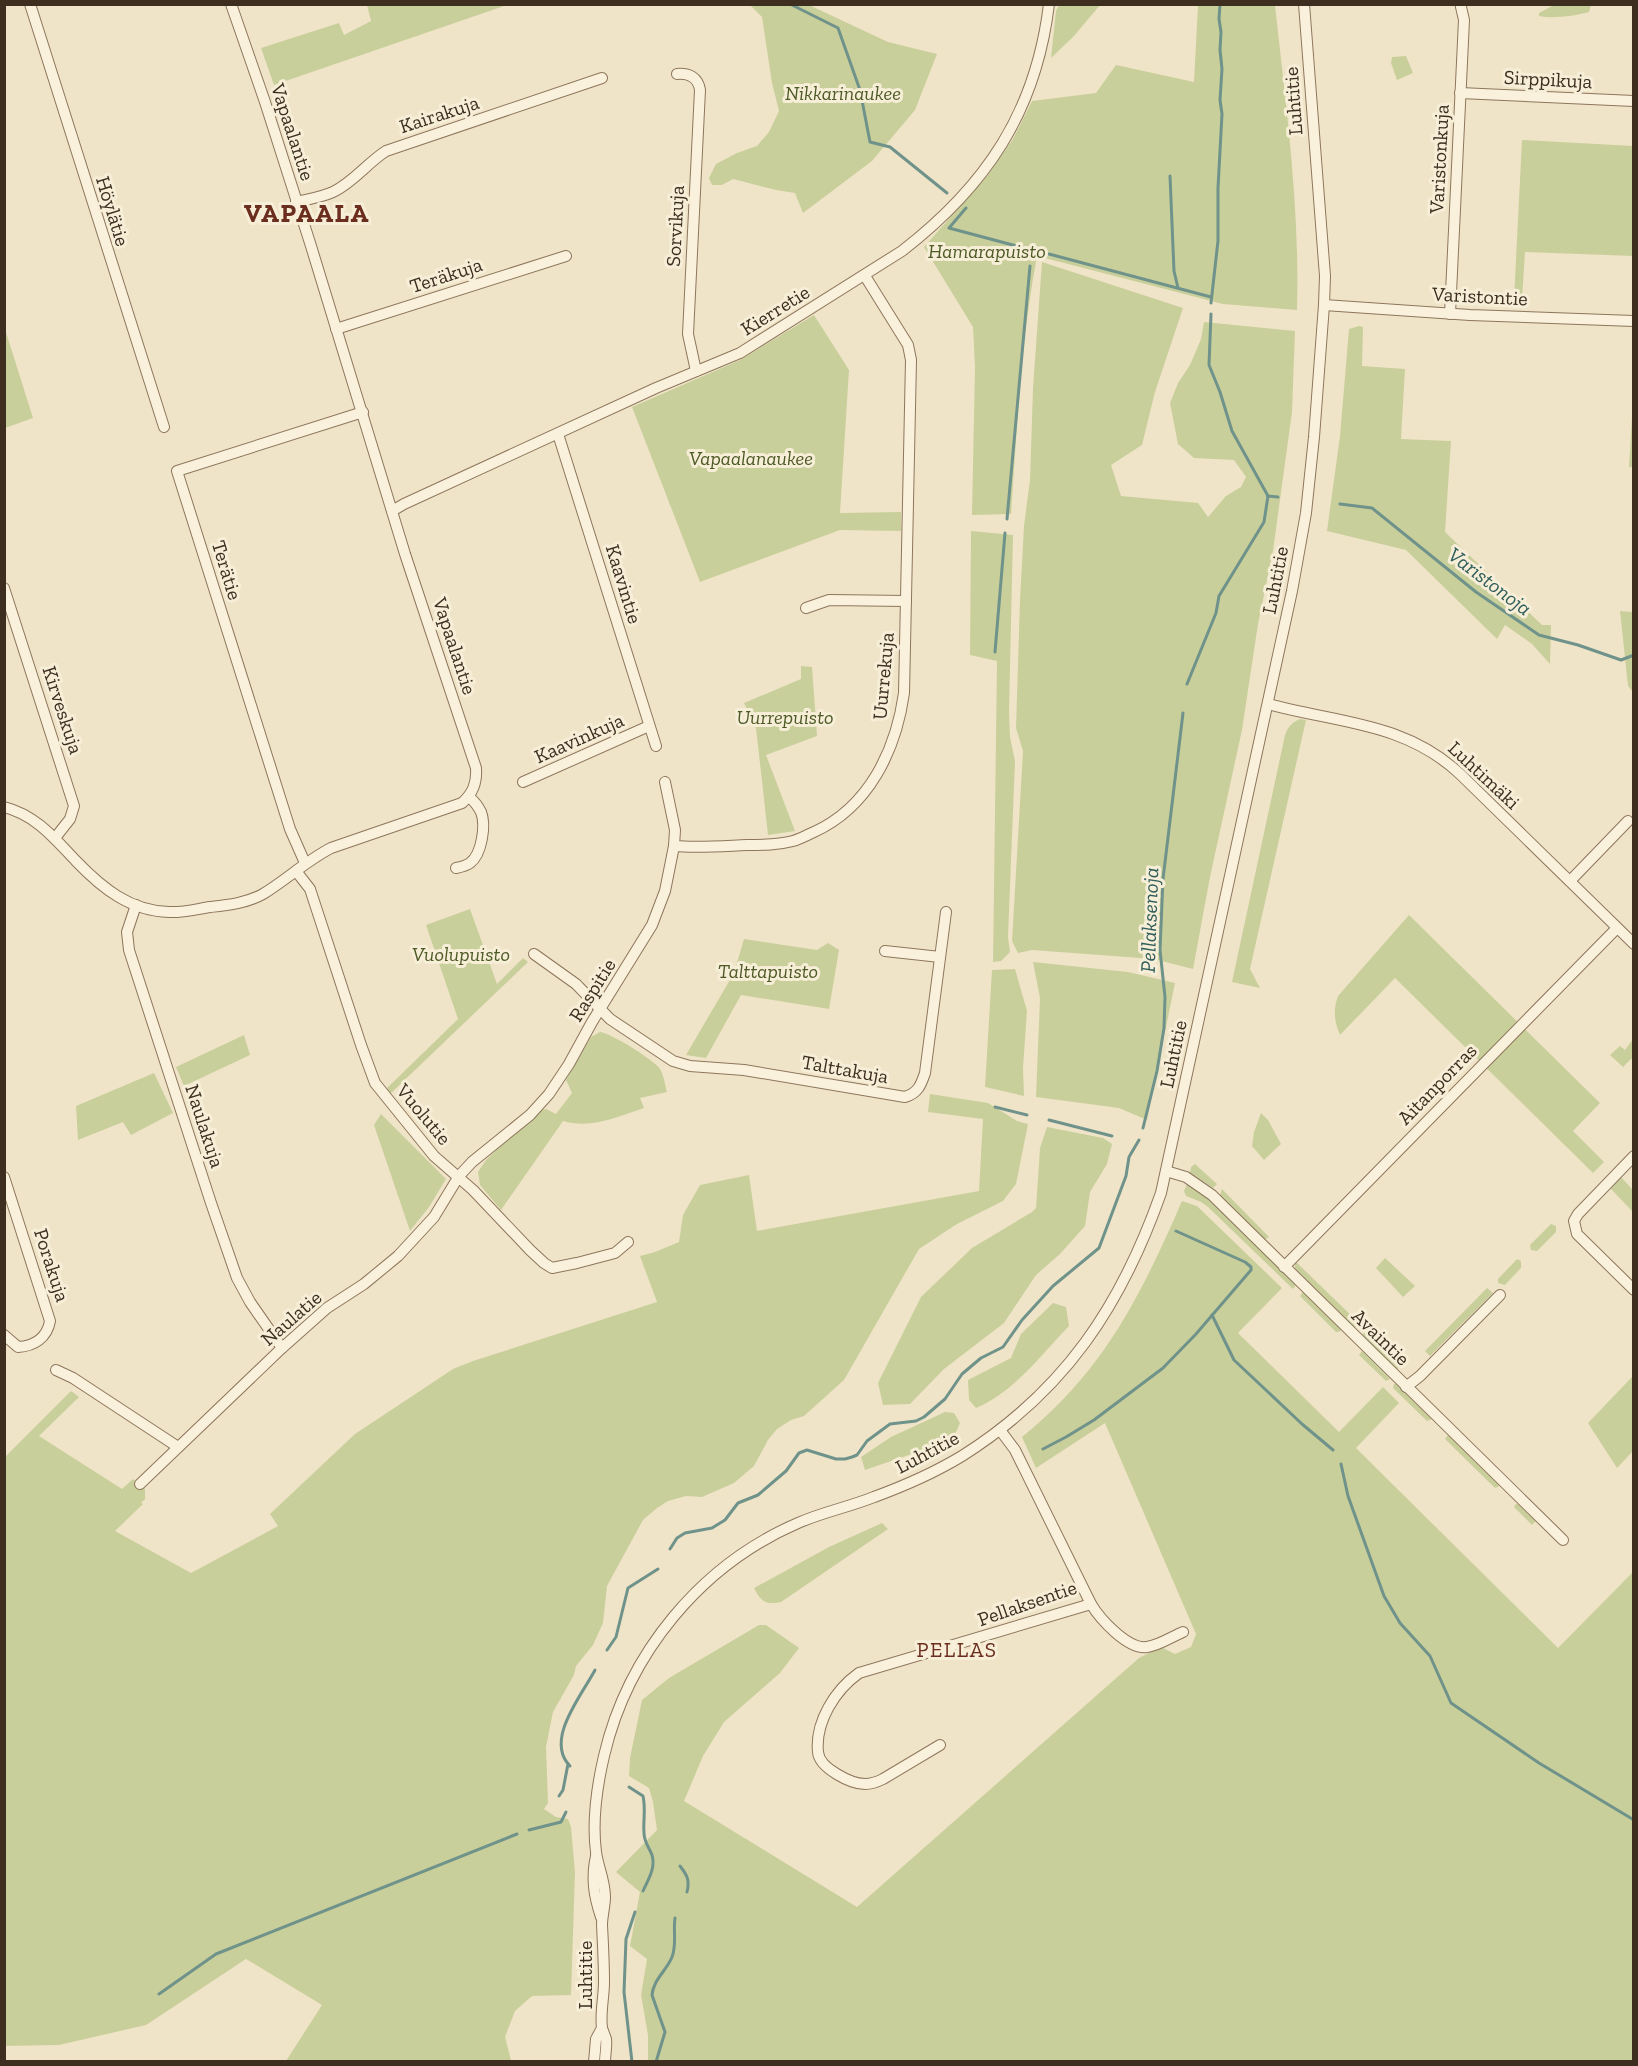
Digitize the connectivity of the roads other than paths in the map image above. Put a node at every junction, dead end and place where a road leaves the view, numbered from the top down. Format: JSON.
{"nodes":[{"id":1,"x":30,"y":4,"type":"edge"},
{"id":2,"x":231,"y":4,"type":"edge"},
{"id":3,"x":1049,"y":4,"type":"edge"},
{"id":4,"x":1304,"y":4,"type":"edge"},
{"id":5,"x":1461,"y":7,"type":"dead end"},
{"id":6,"x":677,"y":74,"type":"dead end"},
{"id":7,"x":602,"y":78,"type":"dead end"},
{"id":8,"x":1460,"y":93,"type":"junction"},
{"id":9,"x":1634,"y":101,"type":"edge"},
{"id":10,"x":296,"y":202,"type":"junction"},
{"id":11,"x":566,"y":256,"type":"dead end"},
{"id":12,"x":865,"y":276,"type":"junction"},
{"id":13,"x":1324,"y":305,"type":"junction"},
{"id":14,"x":1450,"y":314,"type":"junction"},
{"id":15,"x":1634,"y":321,"type":"edge"},
{"id":16,"x":336,"y":329,"type":"junction"},
{"id":17,"x":696,"y":371,"type":"junction"},
{"id":18,"x":363,"y":412,"type":"junction"},
{"id":19,"x":164,"y":427,"type":"dead end"},
{"id":20,"x":558,"y":434,"type":"junction"},
{"id":21,"x":392,"y":511,"type":"junction"},
{"id":22,"x":4,"y":588,"type":"edge"},
{"id":23,"x":906,"y":601,"type":"junction"},
{"id":24,"x":806,"y":608,"type":"dead end"},
{"id":25,"x":1268,"y":704,"type":"junction"},
{"id":26,"x":649,"y":726,"type":"junction"},
{"id":27,"x":656,"y":746,"type":"dead end"},
{"id":28,"x":523,"y":782,"type":"dead end"},
{"id":29,"x":665,"y":782,"type":"dead end"},
{"id":30,"x":469,"y":796,"type":"junction"},
{"id":31,"x":4,"y":807,"type":"edge"},
{"id":32,"x":1628,"y":821,"type":"dead end"},
{"id":33,"x":55,"y":838,"type":"junction"},
{"id":34,"x":674,"y":846,"type":"junction"},
{"id":35,"x":301,"y":867,"type":"junction"},
{"id":36,"x":456,"y":868,"type":"dead end"},
{"id":37,"x":1570,"y":881,"type":"junction"},
{"id":38,"x":136,"y":905,"type":"junction"},
{"id":39,"x":946,"y":912,"type":"dead end"},
{"id":40,"x":1617,"y":928,"type":"junction"},
{"id":41,"x":1634,"y":944,"type":"edge"},
{"id":42,"x":885,"y":951,"type":"dead end"},
{"id":43,"x":534,"y":954,"type":"dead end"},
{"id":44,"x":940,"y":957,"type":"junction"},
{"id":45,"x":600,"y":1010,"type":"junction"},
{"id":46,"x":1634,"y":1156,"type":"edge"},
{"id":47,"x":1166,"y":1171,"type":"junction"},
{"id":48,"x":459,"y":1176,"type":"junction"},
{"id":49,"x":4,"y":1177,"type":"edge"},
{"id":50,"x":628,"y":1242,"type":"dead end"},
{"id":51,"x":1284,"y":1267,"type":"junction"},
{"id":52,"x":1634,"y":1290,"type":"edge"},
{"id":53,"x":1500,"y":1295,"type":"dead end"},
{"id":54,"x":4,"y":1335,"type":"edge"},
{"id":55,"x":282,"y":1348,"type":"junction"},
{"id":56,"x":57,"y":1370,"type":"dead end"},
{"id":57,"x":1406,"y":1387,"type":"junction"},
{"id":58,"x":1000,"y":1430,"type":"junction"},
{"id":59,"x":178,"y":1447,"type":"junction"},
{"id":60,"x":140,"y":1484,"type":"dead end"},
{"id":61,"x":1563,"y":1540,"type":"dead end"},
{"id":62,"x":1091,"y":1604,"type":"junction"},
{"id":63,"x":1183,"y":1632,"type":"dead end"},
{"id":64,"x":940,"y":1745,"type":"dead end"},
{"id":65,"x":602,"y":2028,"type":"junction"},
{"id":66,"x":594,"y":2061,"type":"edge"},
{"id":67,"x":605,"y":2061,"type":"edge"}],
"edges":[{"from":1,"to":19,"type":"street","name":"Höylätie"},
{"from":2,"to":10,"type":"street","name":"Vapaalantie"},
{"from":3,"to":12,"type":"street","name":"Kierretie"},
{"from":4,"to":13,"type":"street","name":"Luhtitie"},
{"from":5,"to":8,"type":"street","name":"Varistonkuja"},
{"from":6,"to":17,"type":"street","name":"Sorvikuja"},
{"from":7,"to":10,"type":"street","name":"Kairakuja"},
{"from":8,"to":9,"type":"street","name":"Sirppikuja"},
{"from":8,"to":14,"type":"street","name":"Varistonkuja"},
{"from":10,"to":16,"type":"street","name":"Vapaalantie"},
{"from":11,"to":16,"type":"street","name":"Teräkuja"},
{"from":12,"to":17,"type":"street","name":"Kierretie"},
{"from":12,"to":23,"type":"street","name":"Uurrekuja"},
{"from":13,"to":14,"type":"street","name":"Varistontie"},
{"from":13,"to":25,"type":"street","name":"Luhtitie"},
{"from":14,"to":15,"type":"street","name":"Varistontie"},
{"from":16,"to":18,"type":"street","name":"Vapaalantie"},
{"from":17,"to":20,"type":"street","name":"Kierretie"},
{"from":18,"to":21,"type":"street","name":"Vapaalantie"},
{"from":18,"to":35,"type":"street","name":"Terätie"},
{"from":20,"to":21,"type":"street","name":"Kierretie"},
{"from":20,"to":26,"type":"street","name":"Kaavintie"},
{"from":21,"to":30,"type":"street","name":"Vapaalantie"},
{"from":22,"to":33,"type":"street","name":"Kirveskuja"},
{"from":23,"to":24,"type":"street"},
{"from":23,"to":34,"type":"street","name":"Uurrekuja"},
{"from":25,"to":37,"type":"street","name":"Luhtimäki"},
{"from":25,"to":47,"type":"street","name":"Luhtitie"},
{"from":26,"to":27,"type":"street","name":"Kaavintie"},
{"from":26,"to":28,"type":"street","name":"Kaavinkuja"},
{"from":29,"to":34,"type":"street","name":"Raspitie"},
{"from":30,"to":35,"type":"street"},
{"from":30,"to":36,"type":"street"},
{"from":31,"to":33,"type":"street"},
{"from":32,"to":37,"type":"street"},
{"from":33,"to":38,"type":"street"},
{"from":34,"to":45,"type":"street","name":"Raspitie"},
{"from":35,"to":38,"type":"street"},
{"from":35,"to":48,"type":"street","name":"Vuolutie"},
{"from":37,"to":40,"type":"street","name":"Luhtimäki"},
{"from":38,"to":55,"type":"street","name":"Naulakuja"},
{"from":39,"to":44,"type":"street","name":"Talttakuja"},
{"from":40,"to":41,"type":"street","name":"Luhtimäki"},
{"from":40,"to":51,"type":"street","name":"Aitanporras"},
{"from":42,"to":44,"type":"street"},
{"from":43,"to":45,"type":"street","name":"Talttakuja"},
{"from":44,"to":45,"type":"street","name":"Talttakuja"},
{"from":45,"to":48,"type":"street","name":"Raspitie"},
{"from":46,"to":52,"type":"street"},
{"from":47,"to":51,"type":"street","name":"Avaintie"},
{"from":47,"to":58,"type":"street","name":"Luhtitie"},
{"from":48,"to":50,"type":"street","name":"Vuolutie"},
{"from":48,"to":55,"type":"street","name":"Naulatie"},
{"from":49,"to":54,"type":"street","name":"Porakuja"},
{"from":51,"to":57,"type":"street","name":"Avaintie"},
{"from":53,"to":57,"type":"street"},
{"from":55,"to":59,"type":"street","name":"Naulatie"},
{"from":56,"to":59,"type":"street"},
{"from":57,"to":61,"type":"street","name":"Avaintie"},
{"from":58,"to":62,"type":"street","name":"Pellaksentie"},
{"from":58,"to":65,"type":"street","name":"Luhtitie"},
{"from":59,"to":60,"type":"street","name":"Naulatie"},
{"from":62,"to":63,"type":"street"},
{"from":62,"to":64,"type":"street","name":"Pellaksentie"},
{"from":65,"to":66,"type":"street","name":"Luhtitie"},
{"from":65,"to":67,"type":"street","name":"Luhtitie"}]}
